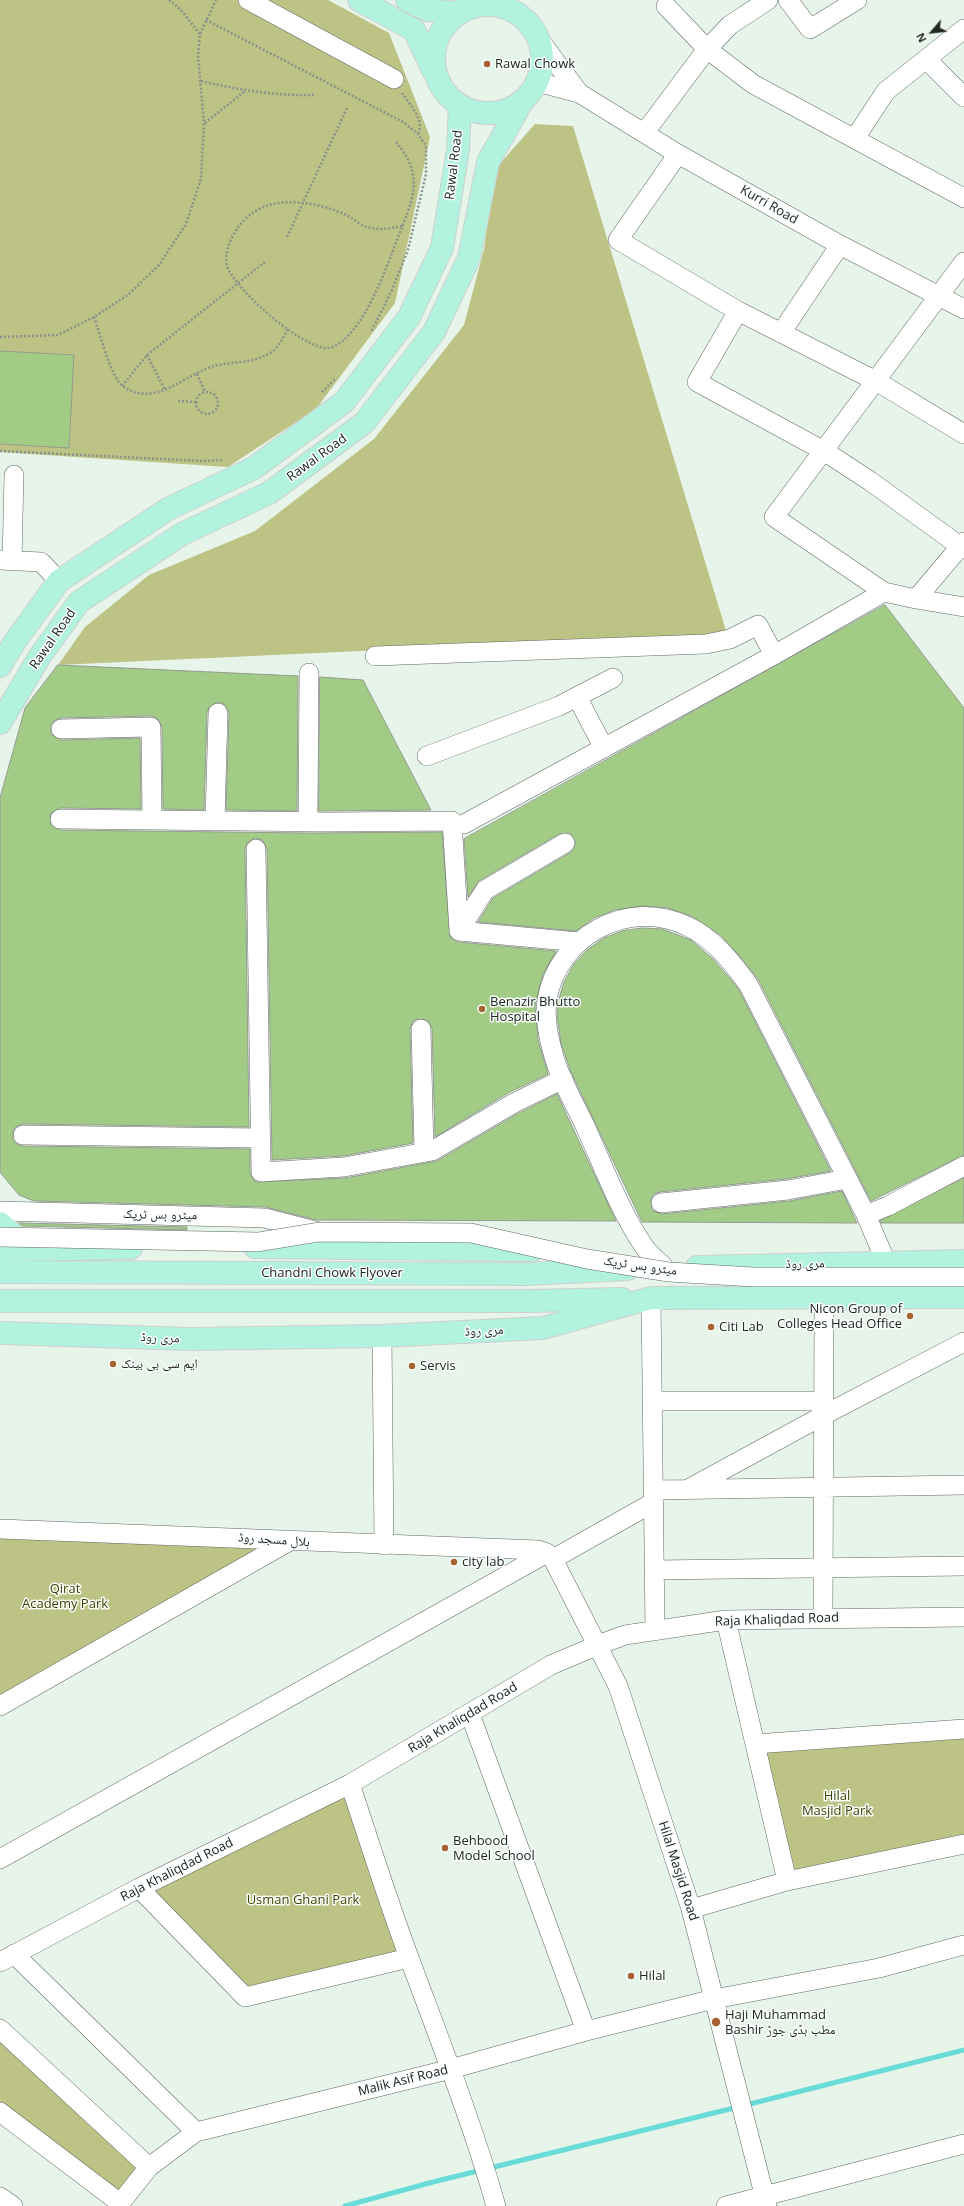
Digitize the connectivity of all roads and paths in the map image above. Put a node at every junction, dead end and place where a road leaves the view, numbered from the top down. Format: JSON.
{"nodes":[{"id":1,"x":169,"y":0,"type":"edge"},
{"id":2,"x":216,"y":0,"type":"edge"},
{"id":3,"x":248,"y":0,"type":"edge"},
{"id":4,"x":359,"y":0,"type":"edge"},
{"id":5,"x":407,"y":0,"type":"edge"},
{"id":6,"x":768,"y":0,"type":"edge"},
{"id":7,"x":788,"y":0,"type":"edge"},
{"id":8,"x":851,"y":1,"type":"edge"},
{"id":9,"x":666,"y":6,"type":"dead end"},
{"id":10,"x":466,"y":7,"type":"edge"},
{"id":11,"x":523,"y":8,"type":"edge"},
{"id":12,"x":206,"y":20,"type":"junction"},
{"id":13,"x":964,"y":29,"type":"edge"},
{"id":14,"x":200,"y":34,"type":"junction"},
{"id":15,"x":538,"y":38,"type":"junction"},
{"id":16,"x":707,"y":49,"type":"junction"},
{"id":17,"x":926,"y":59,"type":"junction"},
{"id":18,"x":394,"y":79,"type":"joint"},
{"id":19,"x":201,"y":81,"type":"junction"},
{"id":20,"x":537,"y":82,"type":"junction"},
{"id":21,"x":441,"y":86,"type":"junction"},
{"id":22,"x":245,"y":91,"type":"junction"},
{"id":23,"x":579,"y":93,"type":"junction"},
{"id":24,"x":315,"y":94,"type":"dead end"},
{"id":25,"x":964,"y":96,"type":"edge"},
{"id":26,"x":523,"y":100,"type":"junction"},
{"id":27,"x":460,"y":105,"type":"junction"},
{"id":28,"x":347,"y":108,"type":"dead end"},
{"id":29,"x":204,"y":123,"type":"junction"},
{"id":30,"x":645,"y":132,"type":"junction"},
{"id":31,"x":418,"y":134,"type":"junction"},
{"id":32,"x":855,"y":138,"type":"junction"},
{"id":33,"x":396,"y":142,"type":"dead end"},
{"id":34,"x":678,"y":154,"type":"junction"},
{"id":35,"x":964,"y":198,"type":"edge"},
{"id":36,"x":302,"y":202,"type":"junction"},
{"id":37,"x":403,"y":226,"type":"junction"},
{"id":38,"x":286,"y":238,"type":"dead end"},
{"id":39,"x":840,"y":245,"type":"junction"},
{"id":40,"x":266,"y":261,"type":"dead end"},
{"id":41,"x":964,"y":262,"type":"edge"},
{"id":42,"x":238,"y":284,"type":"junction"},
{"id":43,"x":940,"y":296,"type":"junction"},
{"id":44,"x":964,"y":309,"type":"edge"},
{"id":45,"x":738,"y":311,"type":"junction"},
{"id":46,"x":94,"y":317,"type":"junction"},
{"id":47,"x":288,"y":329,"type":"junction"},
{"id":48,"x":781,"y":333,"type":"junction"},
{"id":49,"x":370,"y":335,"type":"dead end"},
{"id":50,"x":0,"y":337,"type":"edge"},
{"id":51,"x":147,"y":355,"type":"junction"},
{"id":52,"x":197,"y":374,"type":"junction"},
{"id":53,"x":339,"y":375,"type":"dead end"},
{"id":54,"x":876,"y":381,"type":"junction"},
{"id":55,"x":122,"y":386,"type":"junction"},
{"id":56,"x":166,"y":390,"type":"junction"},
{"id":57,"x":205,"y":392,"type":"junction"},
{"id":58,"x":319,"y":396,"type":"dead end"},
{"id":59,"x":178,"y":401,"type":"dead end"},
{"id":60,"x":196,"y":402,"type":"junction"},
{"id":61,"x":964,"y":434,"type":"edge"},
{"id":62,"x":0,"y":451,"type":"edge"},
{"id":63,"x":824,"y":451,"type":"junction"},
{"id":64,"x":225,"y":460,"type":"dead end"},
{"id":65,"x":14,"y":475,"type":"dead end"},
{"id":66,"x":962,"y":546,"type":"edge"},
{"id":67,"x":6,"y":561,"type":"edge"},
{"id":68,"x":59,"y":580,"type":"junction"},
{"id":69,"x":884,"y":592,"type":"junction"},
{"id":70,"x":916,"y":599,"type":"junction"},
{"id":71,"x":964,"y":607,"type":"edge"},
{"id":72,"x":774,"y":655,"type":"junction"},
{"id":73,"x":375,"y":656,"type":"dead end"},
{"id":74,"x":0,"y":666,"type":"edge"},
{"id":75,"x":309,"y":673,"type":"dead end"},
{"id":76,"x":613,"y":678,"type":"dead end"},
{"id":77,"x":577,"y":697,"type":"junction"},
{"id":78,"x":218,"y":713,"type":"dead end"},
{"id":79,"x":0,"y":724,"type":"edge"},
{"id":80,"x":61,"y":729,"type":"dead end"},
{"id":81,"x":604,"y":748,"type":"junction"},
{"id":82,"x":427,"y":756,"type":"dead end"},
{"id":83,"x":60,"y":819,"type":"dead end"},
{"id":84,"x":152,"y":820,"type":"junction"},
{"id":85,"x":215,"y":821,"type":"junction"},
{"id":86,"x":308,"y":822,"type":"junction"},
{"id":87,"x":464,"y":824,"type":"dead end"},
{"id":88,"x":565,"y":843,"type":"dead end"},
{"id":89,"x":256,"y":849,"type":"dead end"},
{"id":90,"x":459,"y":931,"type":"junction"},
{"id":91,"x":579,"y":942,"type":"junction"},
{"id":92,"x":421,"y":1029,"type":"dead end"},
{"id":93,"x":563,"y":1079,"type":"junction"},
{"id":94,"x":23,"y":1135,"type":"dead end"},
{"id":95,"x":260,"y":1138,"type":"junction"},
{"id":96,"x":424,"y":1152,"type":"junction"},
{"id":97,"x":964,"y":1166,"type":"edge"},
{"id":98,"x":847,"y":1179,"type":"junction"},
{"id":99,"x":661,"y":1203,"type":"dead end"},
{"id":100,"x":0,"y":1211,"type":"edge"},
{"id":101,"x":866,"y":1215,"type":"junction"},
{"id":102,"x":0,"y":1223,"type":"edge"},
{"id":103,"x":319,"y":1232,"type":"junction"},
{"id":104,"x":0,"y":1237,"type":"edge"},
{"id":105,"x":0,"y":1250,"type":"edge"},
{"id":106,"x":31,"y":1250,"type":"junction"},
{"id":107,"x":964,"y":1261,"type":"edge"},
{"id":108,"x":886,"y":1262,"type":"junction"},
{"id":109,"x":664,"y":1267,"type":"junction"},
{"id":110,"x":0,"y":1272,"type":"edge"},
{"id":111,"x":964,"y":1277,"type":"edge"},
{"id":112,"x":964,"y":1296,"type":"edge"},
{"id":113,"x":651,"y":1298,"type":"junction"},
{"id":114,"x":0,"y":1301,"type":"edge"},
{"id":115,"x":824,"y":1307,"type":"dead end"},
{"id":116,"x":0,"y":1333,"type":"edge"},
{"id":117,"x":382,"y":1336,"type":"junction"},
{"id":118,"x":964,"y":1342,"type":"edge"},
{"id":119,"x":653,"y":1401,"type":"junction"},
{"id":120,"x":824,"y":1408,"type":"junction"},
{"id":121,"x":964,"y":1485,"type":"edge"},
{"id":122,"x":823,"y":1487,"type":"junction"},
{"id":123,"x":688,"y":1489,"type":"junction"},
{"id":124,"x":654,"y":1496,"type":"junction"},
{"id":125,"x":0,"y":1529,"type":"edge"},
{"id":126,"x":288,"y":1542,"type":"junction"},
{"id":127,"x":384,"y":1545,"type":"junction"},
{"id":128,"x":550,"y":1556,"type":"junction"},
{"id":129,"x":964,"y":1566,"type":"edge"},
{"id":130,"x":823,"y":1568,"type":"junction"},
{"id":131,"x":655,"y":1570,"type":"junction"},
{"id":132,"x":964,"y":1617,"type":"edge"},
{"id":133,"x":823,"y":1618,"type":"junction"},
{"id":134,"x":726,"y":1620,"type":"junction"},
{"id":135,"x":654,"y":1630,"type":"junction"},
{"id":136,"x":598,"y":1645,"type":"junction"},
{"id":137,"x":0,"y":1706,"type":"edge"},
{"id":138,"x":470,"y":1714,"type":"junction"},
{"id":139,"x":964,"y":1729,"type":"edge"},
{"id":140,"x":755,"y":1744,"type":"junction"},
{"id":141,"x":350,"y":1784,"type":"junction"},
{"id":142,"x":964,"y":1844,"type":"edge"},
{"id":143,"x":0,"y":1859,"type":"edge"},
{"id":144,"x":787,"y":1881,"type":"junction"},
{"id":145,"x":139,"y":1888,"type":"junction"},
{"id":146,"x":692,"y":1909,"type":"junction"},
{"id":147,"x":964,"y":1945,"type":"edge"},
{"id":148,"x":7,"y":1958,"type":"edge"},
{"id":149,"x":409,"y":1958,"type":"junction"},
{"id":150,"x":714,"y":1999,"type":"junction"},
{"id":151,"x":0,"y":2029,"type":"edge"},
{"id":152,"x":586,"y":2031,"type":"junction"},
{"id":153,"x":451,"y":2069,"type":"junction"},
{"id":154,"x":0,"y":2112,"type":"edge"},
{"id":155,"x":196,"y":2132,"type":"junction"},
{"id":156,"x":964,"y":2144,"type":"edge"},
{"id":157,"x":149,"y":2167,"type":"junction"},
{"id":158,"x":0,"y":2197,"type":"edge"},
{"id":159,"x":766,"y":2201,"type":"edge"},
{"id":160,"x":119,"y":2205,"type":"edge"},
{"id":161,"x":13,"y":2206,"type":"edge"},
{"id":162,"x":496,"y":2206,"type":"edge"},
{"id":163,"x":726,"y":2206,"type":"edge"}],
"edges":[{"from":1,"to":14,"type":"path"},
{"from":2,"to":12,"type":"path"},
{"from":3,"to":18,"type":"street"},
{"from":4,"to":21,"type":"main road"},
{"from":5,"to":10,"type":"main road"},
{"from":6,"to":16,"type":"street"},
{"from":7,"to":8,"type":"street"},
{"from":9,"to":16,"type":"street"},
{"from":10,"to":11,"type":"main road"},
{"from":10,"to":21,"type":"main road"},
{"from":11,"to":15,"type":"main road"},
{"from":12,"to":14,"type":"path"},
{"from":12,"to":31,"type":"path"},
{"from":13,"to":17,"type":"street"},
{"from":14,"to":19,"type":"path"},
{"from":15,"to":20,"type":"main road"},
{"from":15,"to":23,"type":"street"},
{"from":16,"to":30,"type":"street"},
{"from":16,"to":32,"type":"street"},
{"from":17,"to":25,"type":"street"},
{"from":17,"to":32,"type":"street"},
{"from":18,"to":31,"type":"path"},
{"from":19,"to":22,"type":"path"},
{"from":19,"to":29,"type":"path"},
{"from":20,"to":23,"type":"street"},
{"from":20,"to":26,"type":"main road"},
{"from":21,"to":27,"type":"main road"},
{"from":22,"to":24,"type":"path"},
{"from":22,"to":29,"type":"path"},
{"from":23,"to":30,"type":"street","name":"Kurri Road"},
{"from":26,"to":27,"type":"main road"},
{"from":26,"to":79,"type":"main road","name":"Rawal Road"},
{"from":27,"to":68,"type":"main road","name":"Rawal Road"},
{"from":28,"to":36,"type":"path"},
{"from":29,"to":46,"type":"path"},
{"from":30,"to":34,"type":"street","name":"Kurri Road"},
{"from":31,"to":49,"type":"path"},
{"from":32,"to":35,"type":"street"},
{"from":33,"to":37,"type":"path"},
{"from":34,"to":39,"type":"street","name":"Kurri Road"},
{"from":34,"to":45,"type":"street"},
{"from":36,"to":37,"type":"path"},
{"from":36,"to":38,"type":"path"},
{"from":36,"to":42,"type":"path"},
{"from":37,"to":47,"type":"path"},
{"from":39,"to":43,"type":"street","name":"Kurri Road"},
{"from":39,"to":48,"type":"street"},
{"from":40,"to":42,"type":"path"},
{"from":41,"to":43,"type":"street"},
{"from":42,"to":47,"type":"path"},
{"from":42,"to":51,"type":"path"},
{"from":43,"to":44,"type":"street","name":"Kurri Road"},
{"from":43,"to":54,"type":"street"},
{"from":45,"to":48,"type":"street"},
{"from":45,"to":63,"type":"street"},
{"from":46,"to":50,"type":"path"},
{"from":46,"to":55,"type":"path"},
{"from":47,"to":52,"type":"path"},
{"from":48,"to":54,"type":"street"},
{"from":51,"to":55,"type":"path"},
{"from":51,"to":56,"type":"path"},
{"from":52,"to":56,"type":"path"},
{"from":52,"to":57,"type":"path"},
{"from":53,"to":58,"type":"path"},
{"from":54,"to":61,"type":"street"},
{"from":54,"to":63,"type":"street"},
{"from":55,"to":56,"type":"path"},
{"from":57,"to":60,"type":"path"},
{"from":57,"to":60,"type":"path"},
{"from":59,"to":60,"type":"path"},
{"from":62,"to":64,"type":"path"},
{"from":63,"to":66,"type":"street"},
{"from":63,"to":69,"type":"street"},
{"from":65,"to":67,"type":"street"},
{"from":66,"to":70,"type":"street"},
{"from":67,"to":68,"type":"street"},
{"from":68,"to":74,"type":"main road","name":"Rawal Road"},
{"from":69,"to":70,"type":"street"},
{"from":69,"to":72,"type":"street"},
{"from":70,"to":71,"type":"street"},
{"from":72,"to":73,"type":"street"},
{"from":72,"to":81,"type":"street"},
{"from":75,"to":86,"type":"street"},
{"from":76,"to":77,"type":"street"},
{"from":77,"to":81,"type":"street"},
{"from":77,"to":82,"type":"street"},
{"from":78,"to":85,"type":"street"},
{"from":80,"to":84,"type":"street"},
{"from":81,"to":87,"type":"street"},
{"from":83,"to":84,"type":"street"},
{"from":84,"to":85,"type":"street"},
{"from":85,"to":86,"type":"street"},
{"from":86,"to":90,"type":"street"},
{"from":88,"to":90,"type":"street"},
{"from":89,"to":95,"type":"street"},
{"from":90,"to":91,"type":"street"},
{"from":91,"to":93,"type":"street"},
{"from":91,"to":98,"type":"street"},
{"from":92,"to":96,"type":"street"},
{"from":93,"to":96,"type":"street"},
{"from":93,"to":109,"type":"street"},
{"from":94,"to":95,"type":"street"},
{"from":95,"to":96,"type":"street"},
{"from":97,"to":101,"type":"street"},
{"from":98,"to":99,"type":"street"},
{"from":98,"to":101,"type":"street"},
{"from":100,"to":103,"type":"street","name":"میٹرو بس ٹریک"},
{"from":101,"to":108,"type":"street"},
{"from":102,"to":106,"type":"main road"},
{"from":103,"to":104,"type":"street","name":"میٹرو بس ٹریک","bridge":true},
{"from":103,"to":111,"type":"street","name":"میٹرو بس ٹریک","bridge":true},
{"from":105,"to":106,"type":"main road","name":"مری روڈ"},
{"from":106,"to":109,"type":"main road","name":"مری روڈ"},
{"from":107,"to":108,"type":"main road","name":"مری روڈ"},
{"from":108,"to":109,"type":"main road","name":"مری روڈ"},
{"from":109,"to":110,"type":"main road","name":"Chandni Chowk Flyover"},
{"from":112,"to":113,"type":"main road","name":"مری روڈ"},
{"from":113,"to":114,"type":"main road"},
{"from":113,"to":117,"type":"main road","name":"مری روڈ"},
{"from":113,"to":119,"type":"street"},
{"from":115,"to":120,"type":"street"},
{"from":116,"to":117,"type":"main road","name":"مری روڈ"},
{"from":117,"to":127,"type":"street"},
{"from":118,"to":120,"type":"street"},
{"from":119,"to":120,"type":"street"},
{"from":119,"to":124,"type":"street"},
{"from":120,"to":122,"type":"street"},
{"from":120,"to":123,"type":"street"},
{"from":121,"to":122,"type":"street"},
{"from":122,"to":123,"type":"street"},
{"from":122,"to":130,"type":"street"},
{"from":123,"to":124,"type":"street"},
{"from":124,"to":128,"type":"street"},
{"from":124,"to":131,"type":"street"},
{"from":125,"to":126,"type":"street","name":"ہلال مسجد روڈ"},
{"from":126,"to":127,"type":"street","name":"ہلال مسجد روڈ"},
{"from":126,"to":137,"type":"street"},
{"from":127,"to":128,"type":"street","name":"ہلال مسجد روڈ"},
{"from":128,"to":136,"type":"street","name":"Hilal Masjid Road"},
{"from":128,"to":143,"type":"street"},
{"from":129,"to":130,"type":"street"},
{"from":130,"to":131,"type":"street"},
{"from":130,"to":133,"type":"street"},
{"from":131,"to":135,"type":"street"},
{"from":132,"to":133,"type":"street","name":"Raja Khaliqdad Road"},
{"from":133,"to":134,"type":"street","name":"Raja Khaliqdad Road"},
{"from":134,"to":135,"type":"street","name":"Raja Khaliqdad Road"},
{"from":134,"to":140,"type":"street"},
{"from":135,"to":136,"type":"street","name":"Raja Khaliqdad Road"},
{"from":136,"to":138,"type":"street","name":"Raja Khaliqdad Road"},
{"from":136,"to":146,"type":"street","name":"Hilal Masjid Road"},
{"from":138,"to":141,"type":"street","name":"Raja Khaliqdad Road"},
{"from":138,"to":152,"type":"street"},
{"from":139,"to":140,"type":"street"},
{"from":140,"to":144,"type":"street"},
{"from":141,"to":145,"type":"street","name":"Raja Khaliqdad Road"},
{"from":141,"to":149,"type":"street"},
{"from":142,"to":144,"type":"street"},
{"from":144,"to":146,"type":"street"},
{"from":145,"to":148,"type":"street","name":"Raja Khaliqdad Road"},
{"from":145,"to":149,"type":"street"},
{"from":146,"to":150,"type":"street","name":"Hilal Masjid Road"},
{"from":147,"to":150,"type":"street","name":"Malik Asif Road"},
{"from":148,"to":155,"type":"street"},
{"from":149,"to":153,"type":"street"},
{"from":150,"to":152,"type":"street","name":"Malik Asif Road"},
{"from":150,"to":159,"type":"street","name":"Hilal Masjid Road"},
{"from":151,"to":157,"type":"street"},
{"from":152,"to":153,"type":"street","name":"Malik Asif Road"},
{"from":153,"to":155,"type":"street","name":"Malik Asif Road"},
{"from":153,"to":162,"type":"street"},
{"from":154,"to":160,"type":"street"},
{"from":155,"to":157,"type":"street","name":"Malik Asif Road"},
{"from":156,"to":159,"type":"street"},
{"from":157,"to":160,"type":"street","name":"Malik Asif Road"},
{"from":158,"to":161,"type":"street"},
{"from":159,"to":163,"type":"street"}]}
